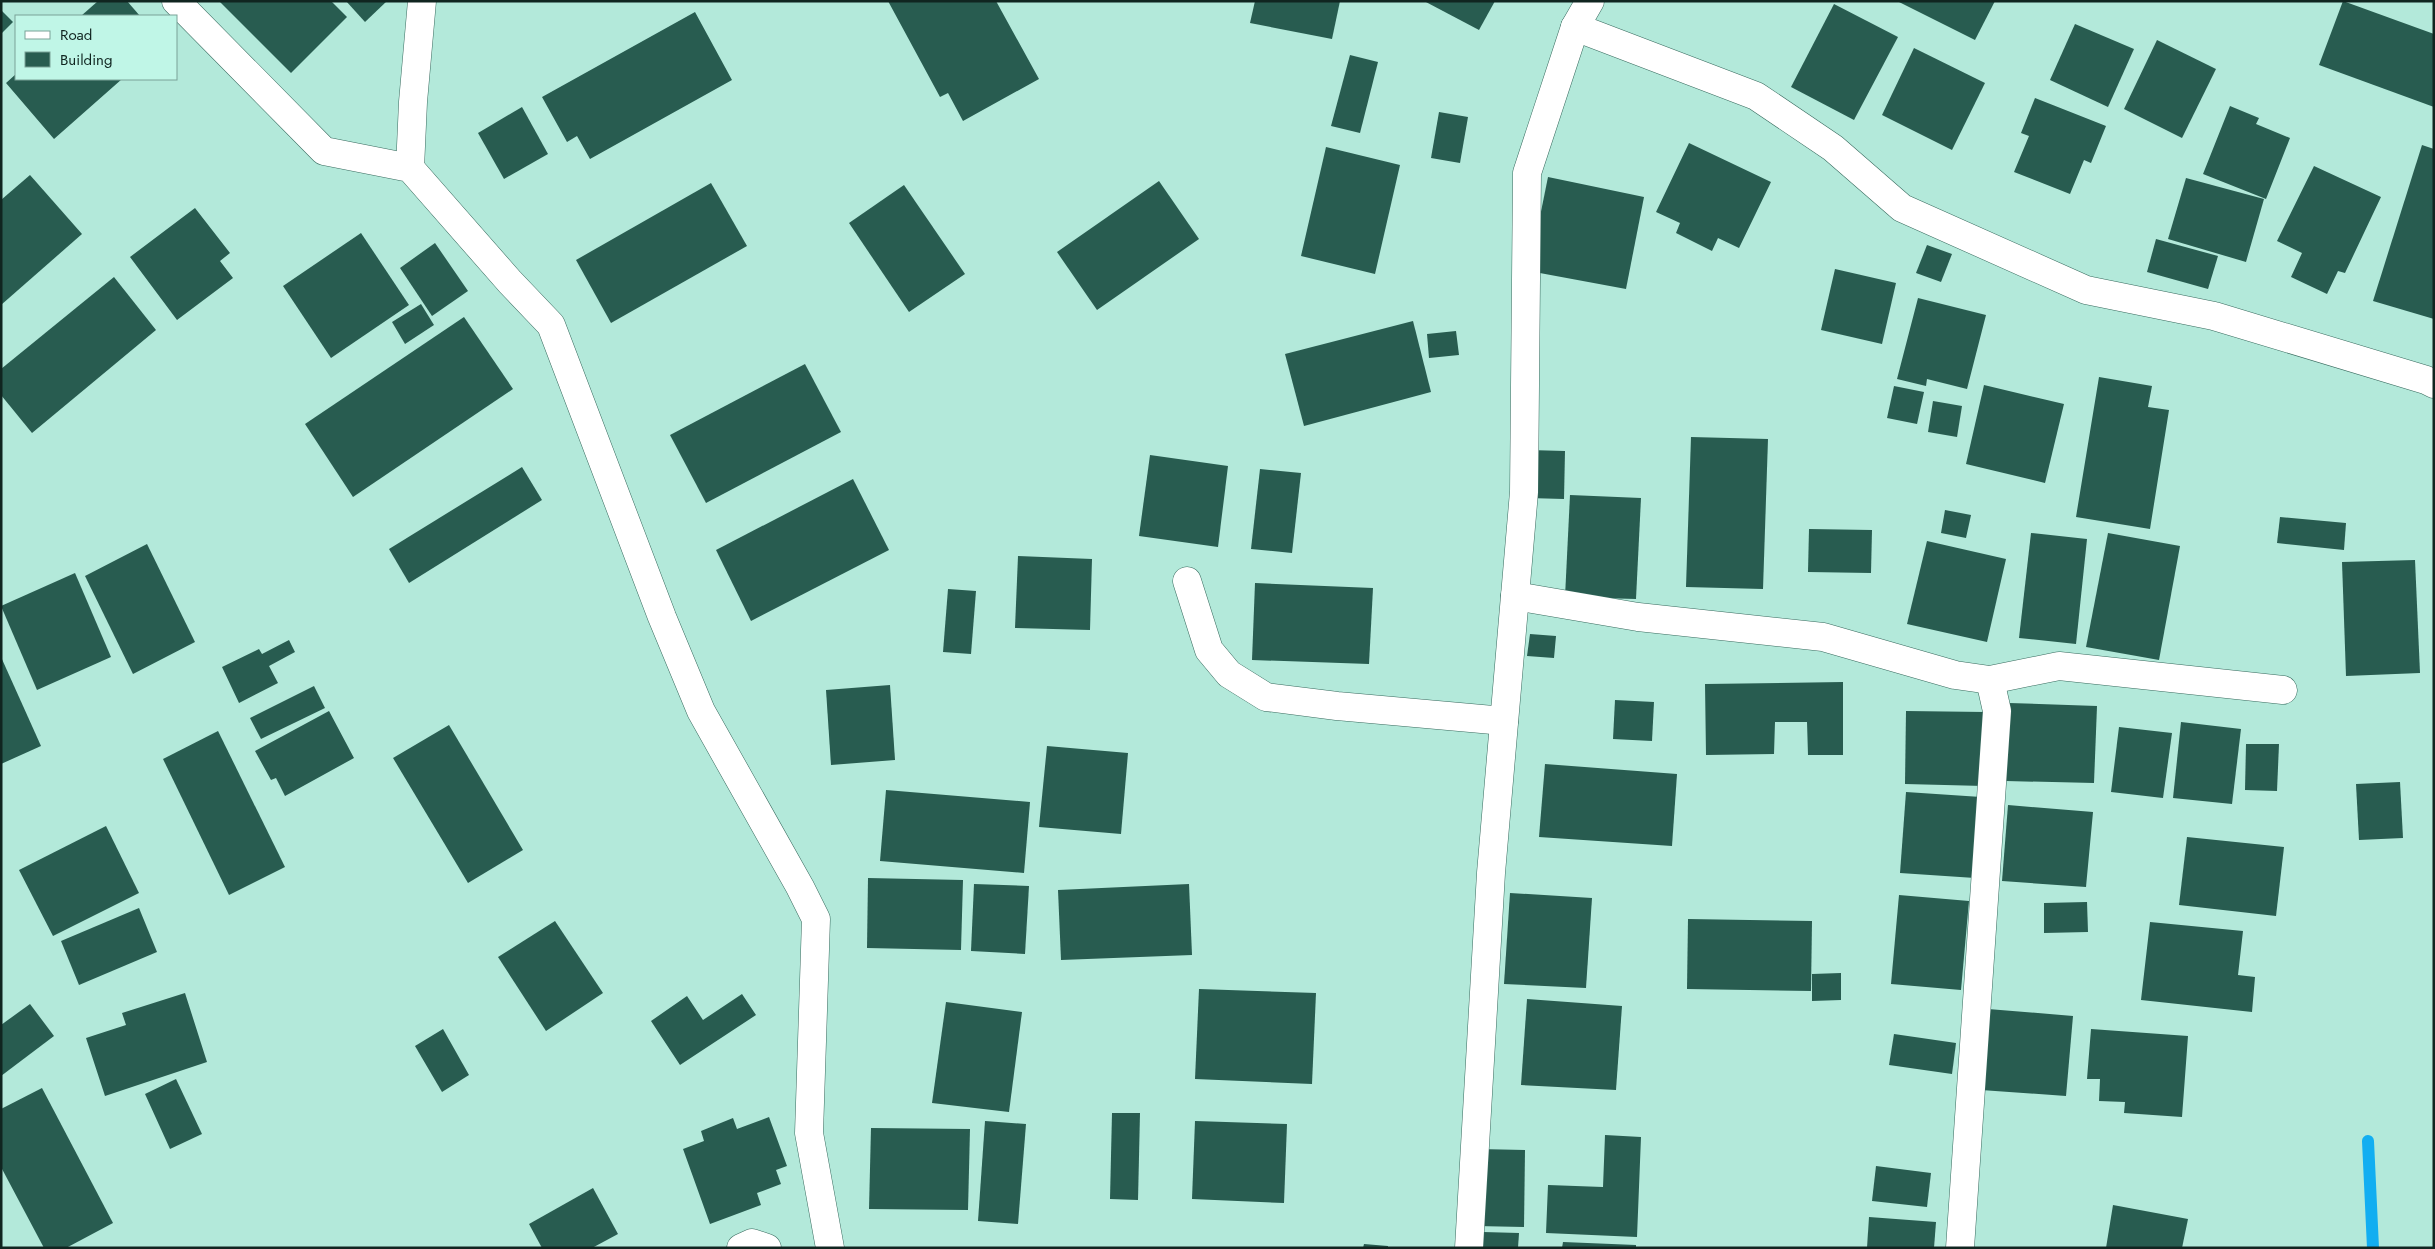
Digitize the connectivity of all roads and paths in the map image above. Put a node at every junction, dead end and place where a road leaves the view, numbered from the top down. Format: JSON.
{"nodes":[{"id":1,"x":176,"y":1,"type":"edge"},
{"id":2,"x":422,"y":1,"type":"edge"},
{"id":3,"x":1590,"y":1,"type":"edge"},
{"id":4,"x":1575,"y":27,"type":"junction"},
{"id":5,"x":410,"y":168,"type":"junction"},
{"id":6,"x":2434,"y":384,"type":"edge"},
{"id":7,"x":1187,"y":581,"type":"dead end"},
{"id":8,"x":1515,"y":596,"type":"junction"},
{"id":9,"x":1990,"y":680,"type":"junction"},
{"id":10,"x":2283,"y":690,"type":"dead end"},
{"id":11,"x":1504,"y":721,"type":"junction"},
{"id":12,"x":741,"y":1248,"type":"edge"},
{"id":13,"x":767,"y":1248,"type":"edge"},
{"id":14,"x":830,"y":1248,"type":"edge"},
{"id":15,"x":1469,"y":1248,"type":"edge"},
{"id":16,"x":1960,"y":1248,"type":"edge"}],
"edges":[{"from":1,"to":5,"type":"street"},
{"from":2,"to":5,"type":"street"},
{"from":3,"to":4,"type":"street"},
{"from":4,"to":6,"type":"street"},
{"from":4,"to":8,"type":"street"},
{"from":5,"to":14,"type":"street"},
{"from":7,"to":11,"type":"street"},
{"from":8,"to":9,"type":"street"},
{"from":8,"to":11,"type":"street"},
{"from":9,"to":10,"type":"street"},
{"from":9,"to":16,"type":"street"},
{"from":11,"to":15,"type":"street"},
{"from":12,"to":13,"type":"street"}]}
